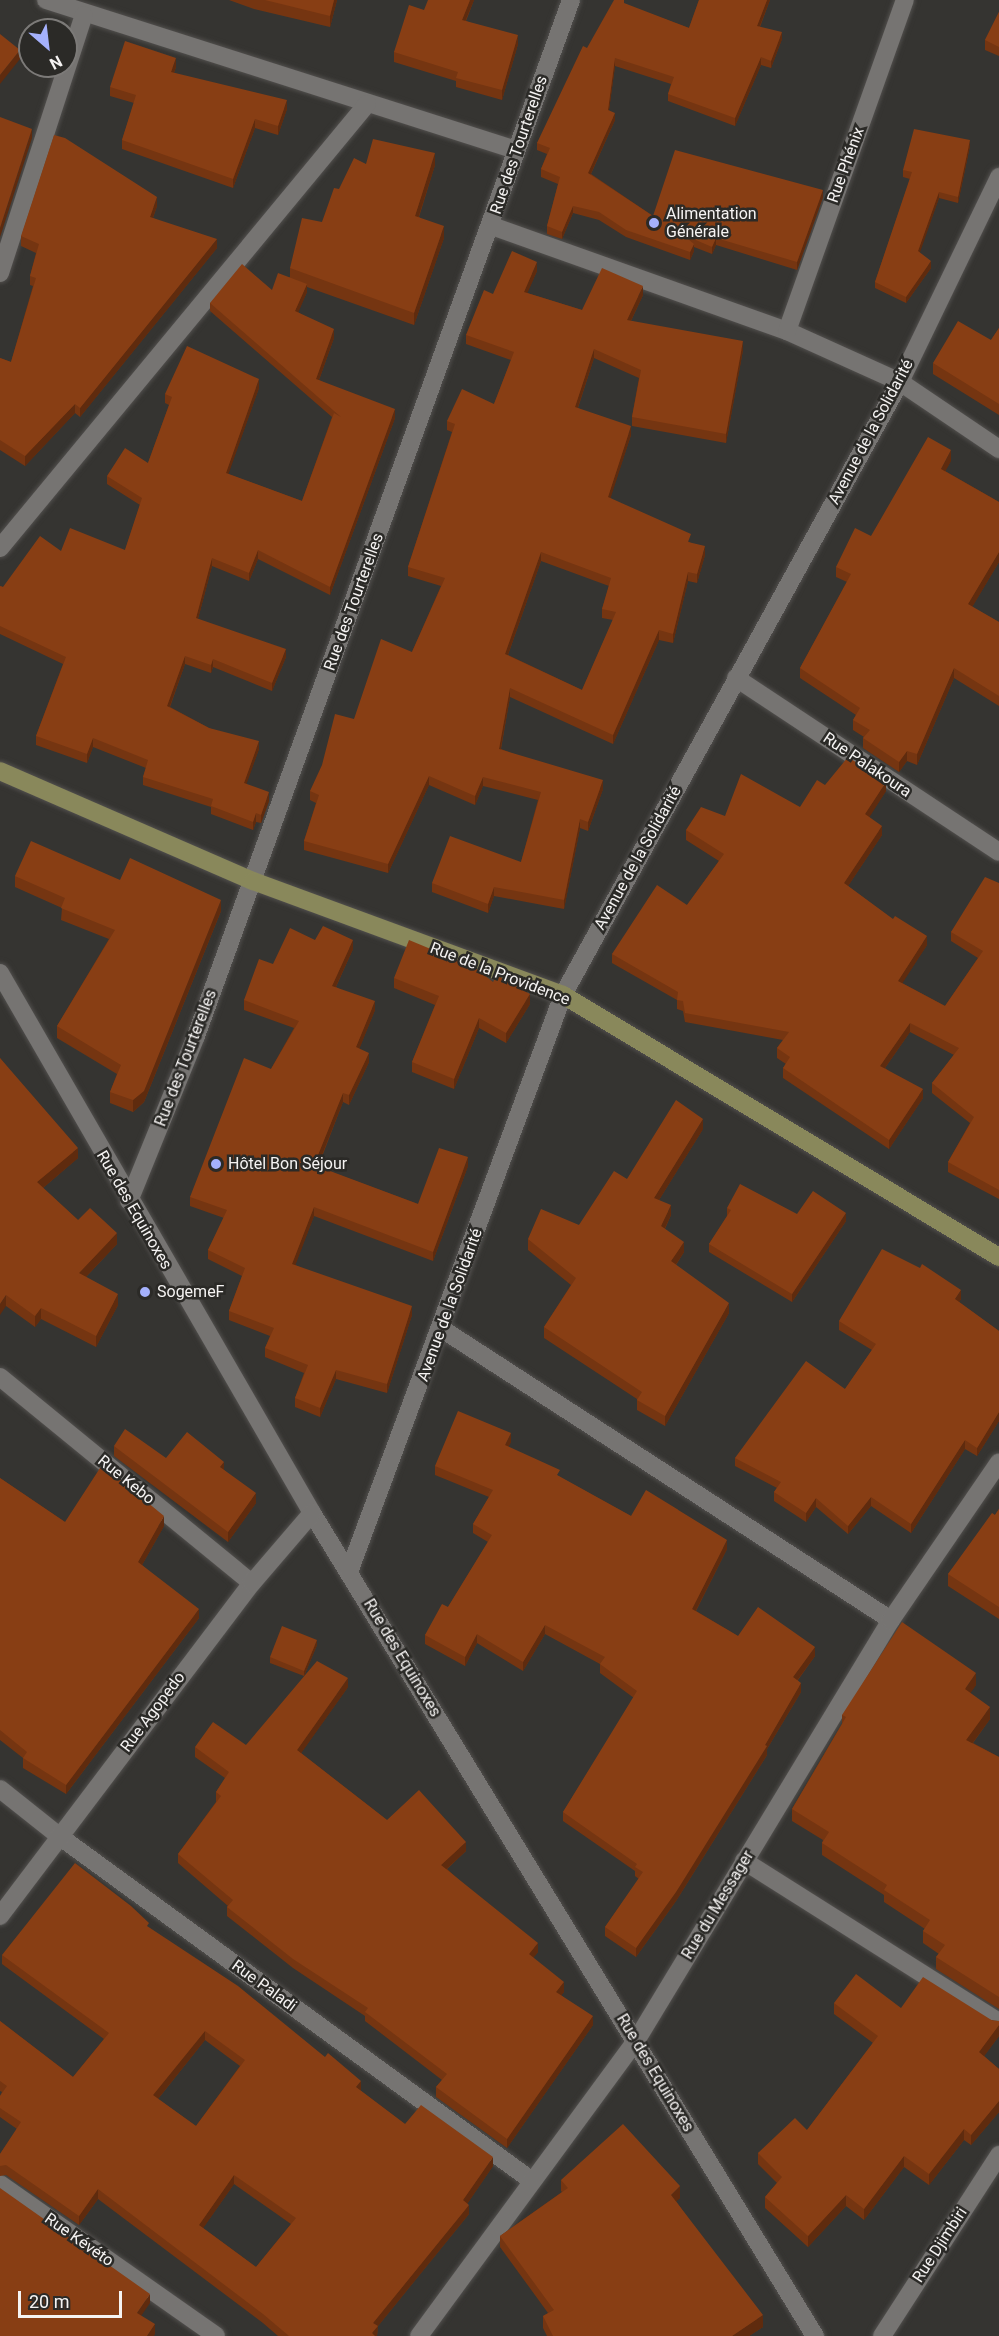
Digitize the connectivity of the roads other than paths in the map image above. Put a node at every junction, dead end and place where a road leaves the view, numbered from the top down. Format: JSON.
{"nodes":[{"id":1,"x":46,"y":0,"type":"edge"},
{"id":2,"x":571,"y":0,"type":"edge"},
{"id":3,"x":905,"y":0,"type":"edge"},
{"id":4,"x":84,"y":15,"type":"junction"},
{"id":5,"x":367,"y":104,"type":"junction"},
{"id":6,"x":515,"y":150,"type":"junction"},
{"id":7,"x":999,"y":177,"type":"edge"},
{"id":8,"x":492,"y":226,"type":"junction"},
{"id":9,"x":0,"y":273,"type":"edge"},
{"id":10,"x":787,"y":331,"type":"junction"},
{"id":11,"x":900,"y":382,"type":"junction"},
{"id":12,"x":999,"y":449,"type":"edge"},
{"id":13,"x":0,"y":548,"type":"edge"},
{"id":14,"x":736,"y":678,"type":"junction"},
{"id":15,"x":0,"y":771,"type":"edge"},
{"id":16,"x":999,"y":852,"type":"edge"},
{"id":17,"x":253,"y":881,"type":"junction"},
{"id":18,"x":0,"y":972,"type":"edge"},
{"id":19,"x":563,"y":995,"type":"junction"},
{"id":20,"x":129,"y":1202,"type":"junction"},
{"id":21,"x":999,"y":1257,"type":"edge"},
{"id":22,"x":442,"y":1329,"type":"junction"},
{"id":23,"x":0,"y":1377,"type":"edge"},
{"id":24,"x":999,"y":1462,"type":"edge"},
{"id":25,"x":312,"y":1513,"type":"junction"},
{"id":26,"x":349,"y":1572,"type":"junction"},
{"id":27,"x":252,"y":1583,"type":"junction"},
{"id":28,"x":891,"y":1620,"type":"junction"},
{"id":29,"x":0,"y":1789,"type":"edge"},
{"id":30,"x":59,"y":1836,"type":"junction"},
{"id":31,"x":744,"y":1861,"type":"junction"},
{"id":32,"x":0,"y":1916,"type":"edge"},
{"id":33,"x":999,"y":2022,"type":"edge"},
{"id":34,"x":636,"y":2041,"type":"junction"},
{"id":35,"x":999,"y":2155,"type":"edge"},
{"id":36,"x":531,"y":2180,"type":"junction"},
{"id":37,"x":0,"y":2184,"type":"edge"},
{"id":38,"x":216,"y":2336,"type":"edge"},
{"id":39,"x":419,"y":2336,"type":"edge"},
{"id":40,"x":815,"y":2336,"type":"edge"},
{"id":41,"x":882,"y":2336,"type":"edge"}],
"edges":[{"from":1,"to":4,"type":"street"},
{"from":2,"to":6,"type":"street","name":"Rue des Tourterelles"},
{"from":3,"to":10,"type":"street","name":"Rue Phénix"},
{"from":4,"to":5,"type":"street"},
{"from":4,"to":9,"type":"street"},
{"from":5,"to":6,"type":"street"},
{"from":5,"to":13,"type":"street"},
{"from":6,"to":8,"type":"street","name":"Rue des Tourterelles"},
{"from":7,"to":11,"type":"street","name":"Avenue de la Solidarité"},
{"from":8,"to":10,"type":"street"},
{"from":8,"to":17,"type":"street","name":"Rue des Tourterelles"},
{"from":10,"to":11,"type":"street"},
{"from":11,"to":12,"type":"street"},
{"from":11,"to":14,"type":"street","name":"Avenue de la Solidarité"},
{"from":14,"to":16,"type":"street","name":"Rue Palakoura"},
{"from":14,"to":19,"type":"street","name":"Avenue de la Solidarité"},
{"from":15,"to":17,"type":"street","name":"Rue de la Providence"},
{"from":17,"to":19,"type":"street","name":"Rue de la Providence"},
{"from":17,"to":20,"type":"street","name":"Rue des Tourterelles"},
{"from":18,"to":20,"type":"street","name":"Rue des Equinoxes"},
{"from":19,"to":21,"type":"street","name":"Rue de la Providence"},
{"from":19,"to":22,"type":"street","name":"Avenue de la Solidarité"},
{"from":20,"to":25,"type":"street","name":"Rue des Equinoxes"},
{"from":22,"to":26,"type":"street","name":"Avenue de la Solidarité"},
{"from":22,"to":28,"type":"street"},
{"from":23,"to":27,"type":"street","name":"Rue Kebo"},
{"from":24,"to":28,"type":"street","name":"Rue du Messager"},
{"from":25,"to":26,"type":"street","name":"Rue des Equinoxes"},
{"from":25,"to":27,"type":"street","name":"Rue Agopedo"},
{"from":26,"to":34,"type":"street","name":"Rue des Equinoxes"},
{"from":27,"to":30,"type":"street","name":"Rue Agopedo"},
{"from":28,"to":31,"type":"street","name":"Rue du Messager"},
{"from":29,"to":30,"type":"street","name":"Rue Paladi"},
{"from":30,"to":32,"type":"street","name":"Rue Agopedo"},
{"from":30,"to":36,"type":"street","name":"Rue Paladi"},
{"from":31,"to":33,"type":"street"},
{"from":31,"to":34,"type":"street","name":"Rue du Messager"},
{"from":34,"to":36,"type":"street","name":"Rue du Messager"},
{"from":34,"to":40,"type":"street","name":"Rue des Equinoxes"},
{"from":35,"to":41,"type":"street","name":"Rue Djimbiri"},
{"from":36,"to":39,"type":"street","name":"Rue du Messager"},
{"from":37,"to":38,"type":"street","name":"Rue Kévéto"}]}
